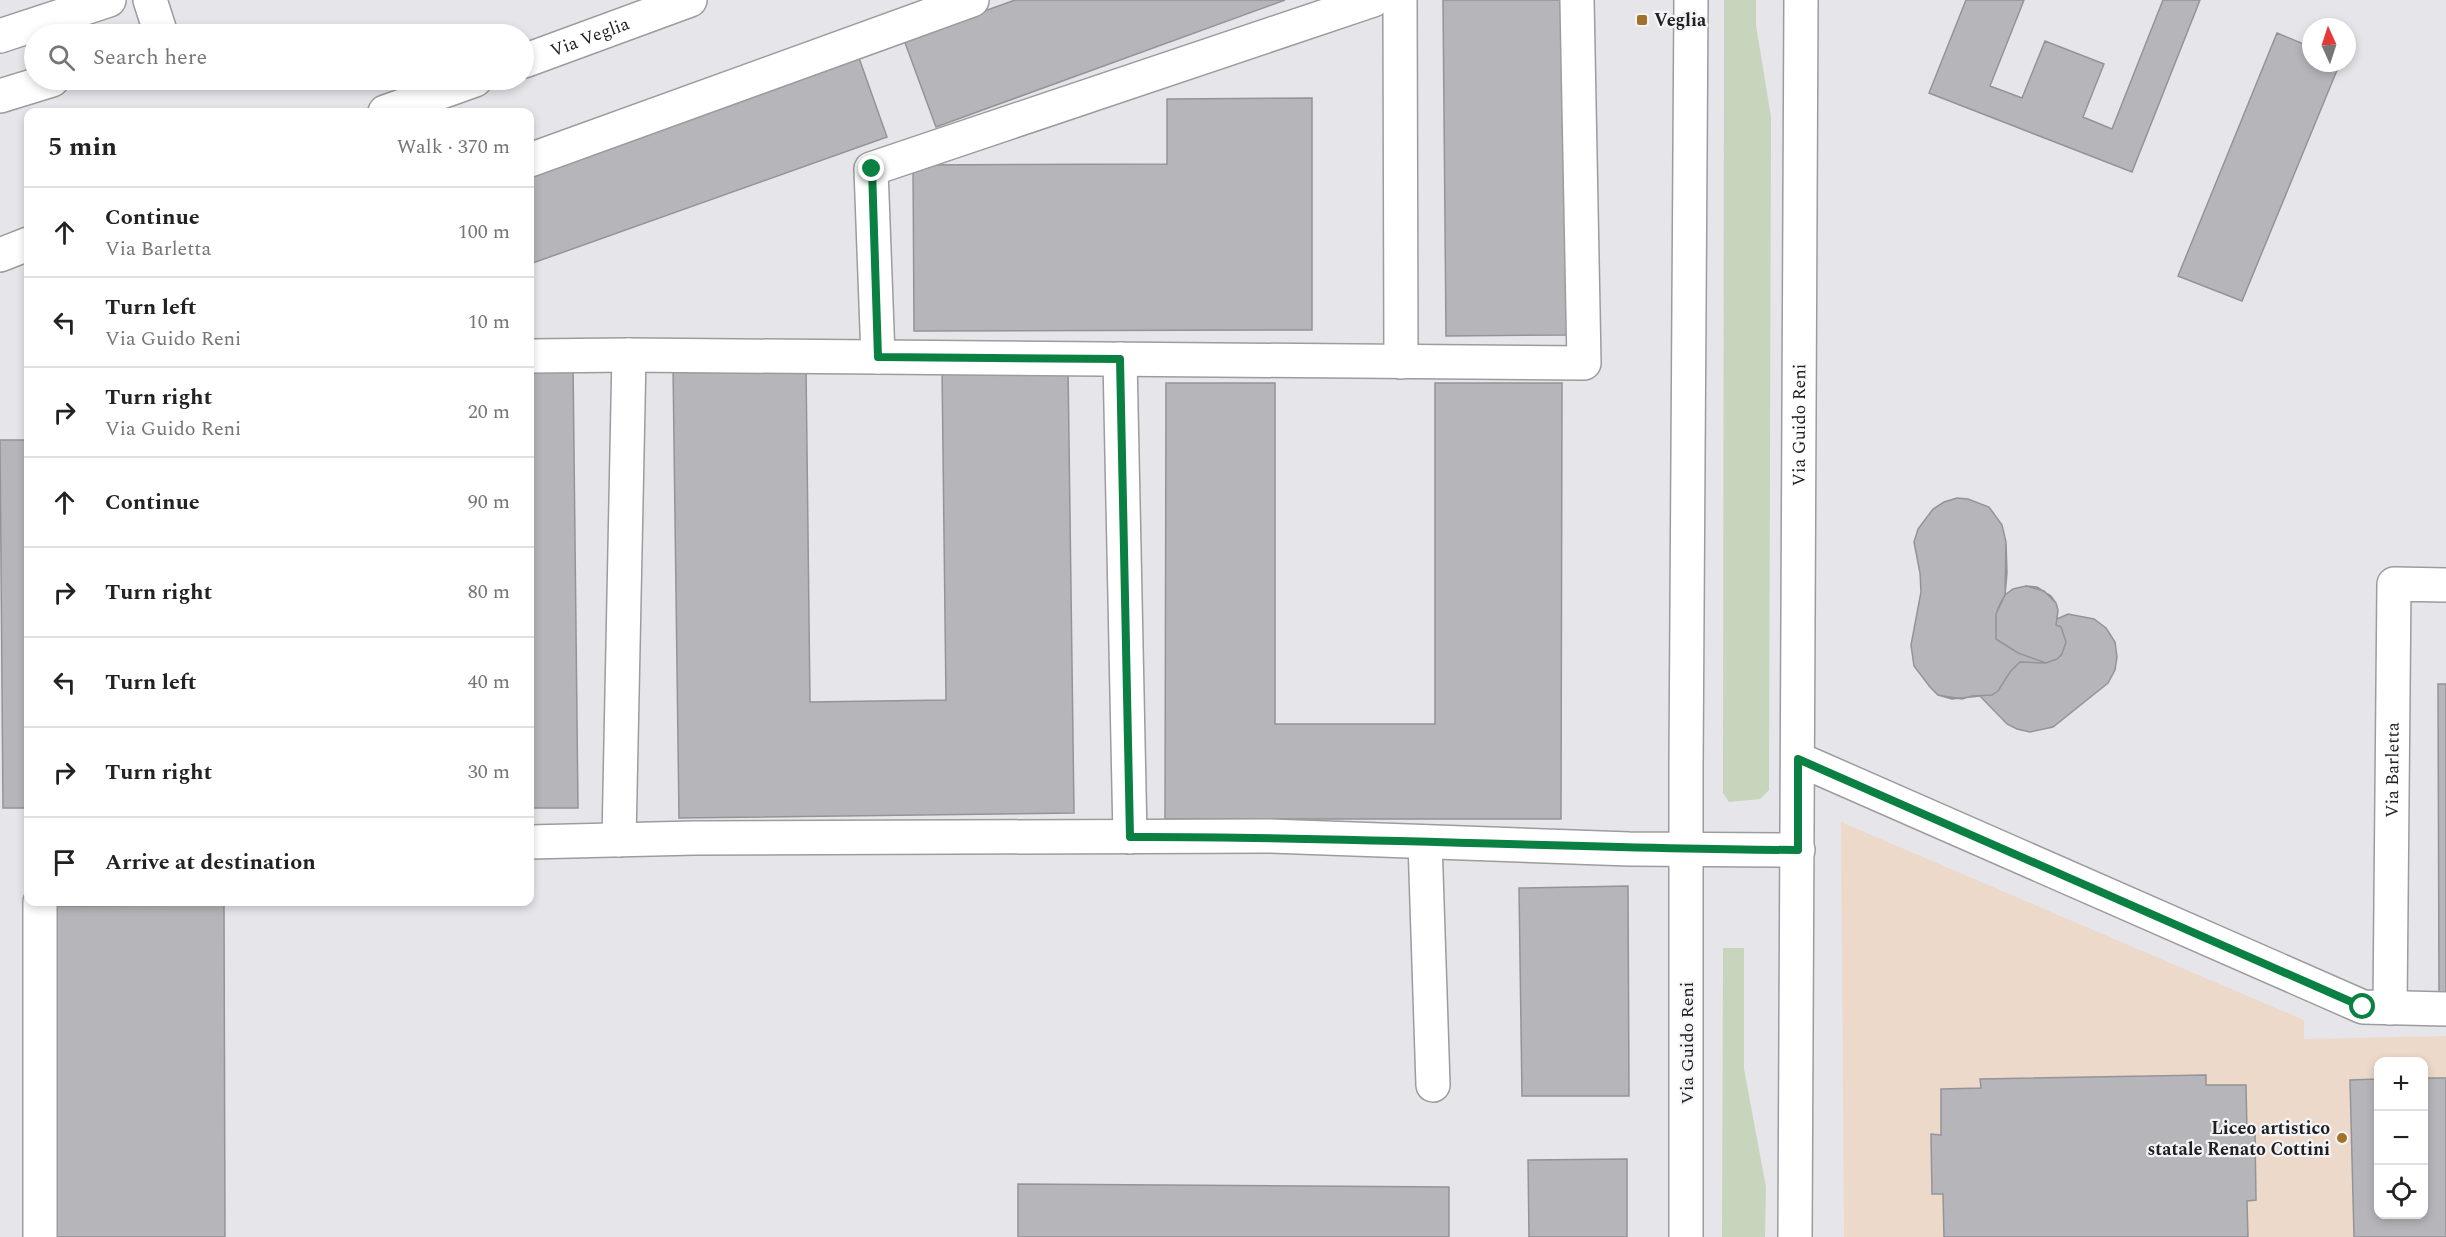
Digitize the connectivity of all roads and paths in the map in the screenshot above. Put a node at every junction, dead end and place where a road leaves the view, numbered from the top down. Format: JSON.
{"nodes":[{"id":1,"x":109,"y":0,"type":"edge"},
{"id":2,"x":150,"y":0,"type":"edge"},
{"id":3,"x":690,"y":0,"type":"edge"},
{"id":4,"x":972,"y":0,"type":"edge"},
{"id":5,"x":1373,"y":0,"type":"edge"},
{"id":6,"x":1400,"y":0,"type":"edge"},
{"id":7,"x":1577,"y":0,"type":"edge"},
{"id":8,"x":1692,"y":0,"type":"edge"},
{"id":9,"x":1801,"y":0,"type":"edge"},
{"id":10,"x":30,"y":24,"type":"edge"},
{"id":11,"x":158,"y":24,"type":"edge"},
{"id":12,"x":24,"y":26,"type":"edge"},
{"id":13,"x":1,"y":33,"type":"edge"},
{"id":14,"x":534,"y":57,"type":"edge"},
{"id":15,"x":24,"y":89,"type":"edge"},
{"id":16,"x":447,"y":90,"type":"edge"},
{"id":17,"x":0,"y":96,"type":"edge"},
{"id":18,"x":396,"y":108,"type":"edge"},
{"id":19,"x":534,"y":159,"type":"edge"},
{"id":20,"x":24,"y":246,"type":"edge"},
{"id":21,"x":0,"y":255,"type":"edge"},
{"id":22,"x":629,"y":355,"type":"junction"},
{"id":23,"x":534,"y":356,"type":"edge"},
{"id":24,"x":878,"y":357,"type":"junction"},
{"id":25,"x":1120,"y":359,"type":"junction"},
{"id":26,"x":1401,"y":362,"type":"junction"},
{"id":27,"x":2446,"y":585,"type":"edge"},
{"id":28,"x":1798,"y":759,"type":"junction"},
{"id":29,"x":1130,"y":837,"type":"junction"},
{"id":30,"x":619,"y":840,"type":"junction"},
{"id":31,"x":534,"y":842,"type":"edge"},
{"id":32,"x":1425,"y":842,"type":"junction"},
{"id":33,"x":1687,"y":850,"type":"junction"},
{"id":34,"x":1798,"y":850,"type":"junction"},
{"id":35,"x":40,"y":906,"type":"edge"},
{"id":36,"x":2376,"y":1007,"type":"junction"},
{"id":37,"x":2446,"y":1009,"type":"edge"},
{"id":38,"x":1433,"y":1085,"type":"dead end"},
{"id":39,"x":40,"y":1237,"type":"edge"},
{"id":40,"x":1686,"y":1237,"type":"edge"},
{"id":41,"x":1795,"y":1237,"type":"edge"}],
"edges":[{"from":1,"to":10,"type":"main road"},
{"from":2,"to":11,"type":"main road"},
{"from":3,"to":14,"type":"main road","name":"Via Veglia"},
{"from":4,"to":19,"type":"main road"},
{"from":5,"to":24,"type":"main road"},
{"from":6,"to":26,"type":"main road"},
{"from":7,"to":26,"type":"main road"},
{"from":8,"to":33,"type":"main road","name":"Via Guido Reni"},
{"from":9,"to":28,"type":"main road","name":"Via Guido Reni"},
{"from":12,"to":13,"type":"main road"},
{"from":15,"to":17,"type":"main road"},
{"from":16,"to":18,"type":"main road"},
{"from":20,"to":21,"type":"main road"},
{"from":22,"to":23,"type":"main road"},
{"from":22,"to":24,"type":"main road"},
{"from":22,"to":30,"type":"main road"},
{"from":24,"to":25,"type":"main road"},
{"from":25,"to":26,"type":"main road"},
{"from":25,"to":29,"type":"main road"},
{"from":27,"to":36,"type":"main road","name":"Via Barletta"},
{"from":28,"to":34,"type":"main road","name":"Via Guido Reni"},
{"from":28,"to":36,"type":"main road"},
{"from":29,"to":30,"type":"main road"},
{"from":29,"to":32,"type":"main road"},
{"from":30,"to":31,"type":"main road"},
{"from":32,"to":33,"type":"main road"},
{"from":32,"to":38,"type":"main road"},
{"from":33,"to":34,"type":"main road"},
{"from":33,"to":40,"type":"main road","name":"Via Guido Reni"},
{"from":34,"to":41,"type":"main road","name":"Via Guido Reni"},
{"from":35,"to":39,"type":"main road"},
{"from":36,"to":37,"type":"main road"}]}
